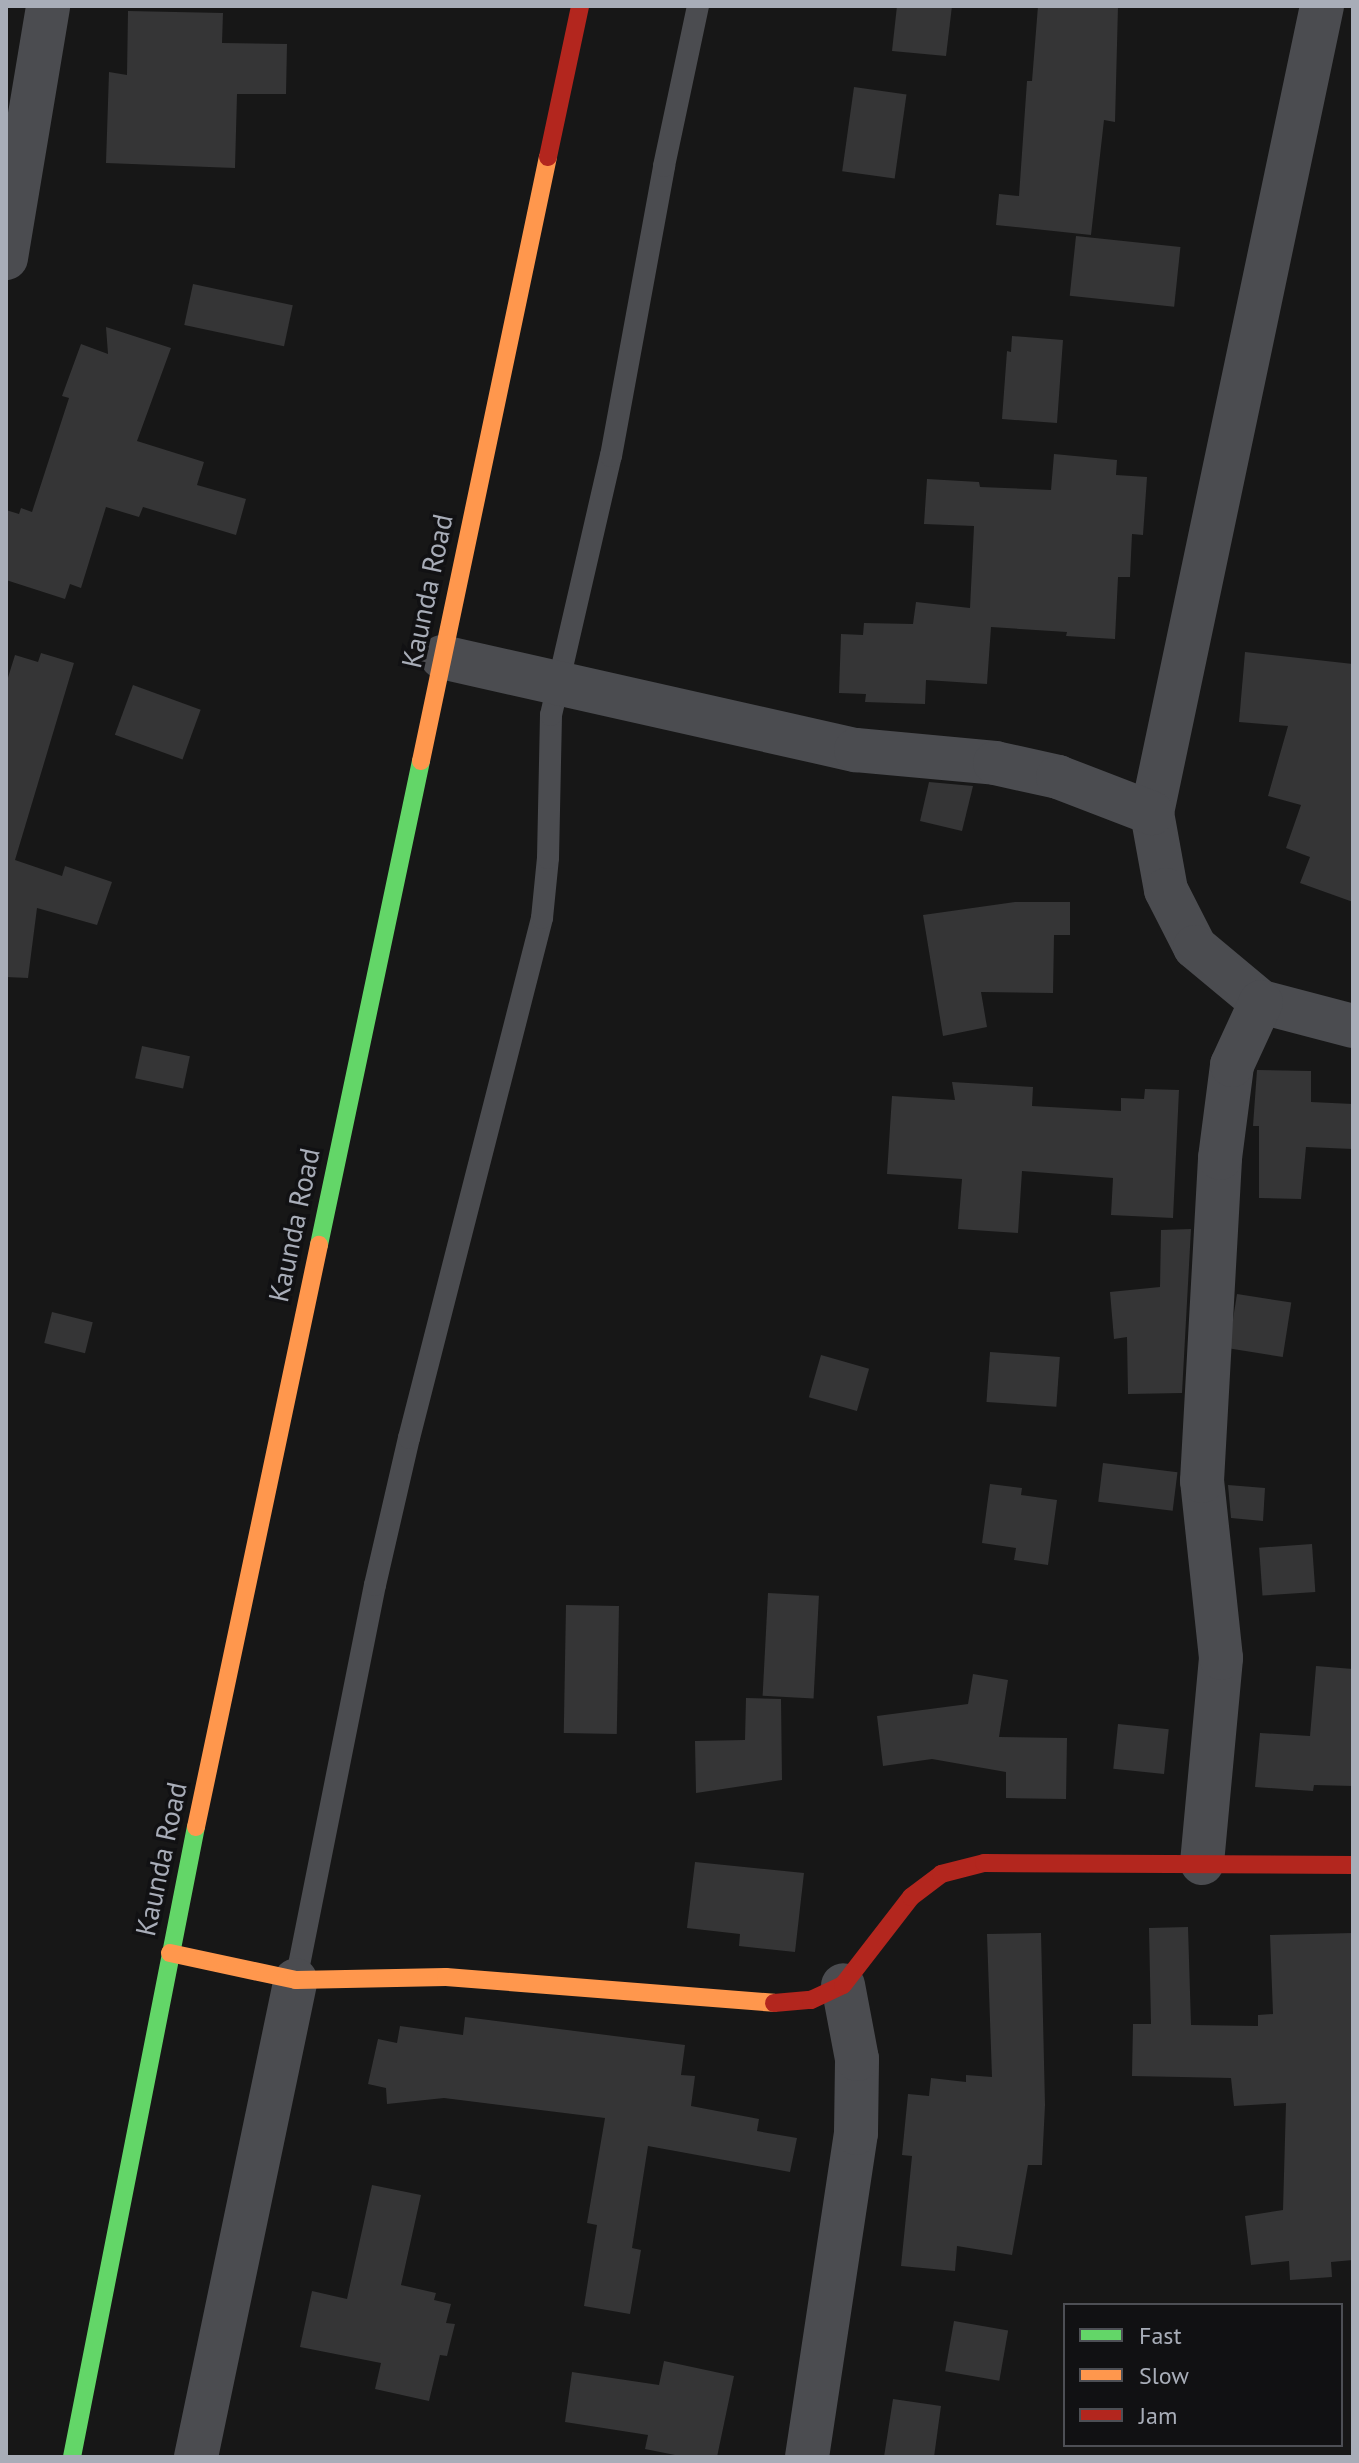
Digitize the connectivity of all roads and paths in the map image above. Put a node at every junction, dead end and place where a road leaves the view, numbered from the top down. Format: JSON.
{"nodes":[{"id":1,"x":48,"y":6,"type":"edge"},
{"id":2,"x":580,"y":6,"type":"edge"},
{"id":3,"x":698,"y":6,"type":"edge"},
{"id":4,"x":1322,"y":6,"type":"edge"},
{"id":5,"x":6,"y":258,"type":"edge"},
{"id":6,"x":442,"y":657,"type":"junction"},
{"id":7,"x":558,"y":684,"type":"junction"},
{"id":8,"x":1152,"y":813,"type":"junction"},
{"id":9,"x":1261,"y":1002,"type":"junction"},
{"id":10,"x":1353,"y":1026,"type":"edge"},
{"id":11,"x":1202,"y":1863,"type":"junction"},
{"id":12,"x":1353,"y":1865,"type":"edge"},
{"id":13,"x":170,"y":1953,"type":"junction"},
{"id":14,"x":296,"y":1980,"type":"junction"},
{"id":15,"x":843,"y":1985,"type":"junction"},
{"id":16,"x":72,"y":2457,"type":"edge"},
{"id":17,"x":196,"y":2457,"type":"edge"},
{"id":18,"x":807,"y":2457,"type":"edge"}],
"edges":[{"from":1,"to":5,"type":"street"},
{"from":2,"to":6,"type":"main road","name":"Kaunda Road"},
{"from":3,"to":7,"type":"lane"},
{"from":4,"to":8,"type":"street"},
{"from":6,"to":7,"type":"street"},
{"from":6,"to":13,"type":"main road","name":"Kaunda Road"},
{"from":7,"to":8,"type":"street"},
{"from":7,"to":14,"type":"lane"},
{"from":8,"to":9,"type":"street"},
{"from":9,"to":10,"type":"street"},
{"from":9,"to":11,"type":"street"},
{"from":11,"to":12,"type":"main road"},
{"from":11,"to":15,"type":"main road"},
{"from":13,"to":14,"type":"main road"},
{"from":13,"to":16,"type":"main road","name":"Kaunda Road"},
{"from":14,"to":15,"type":"main road"},
{"from":14,"to":17,"type":"street"},
{"from":15,"to":18,"type":"street"}]}
